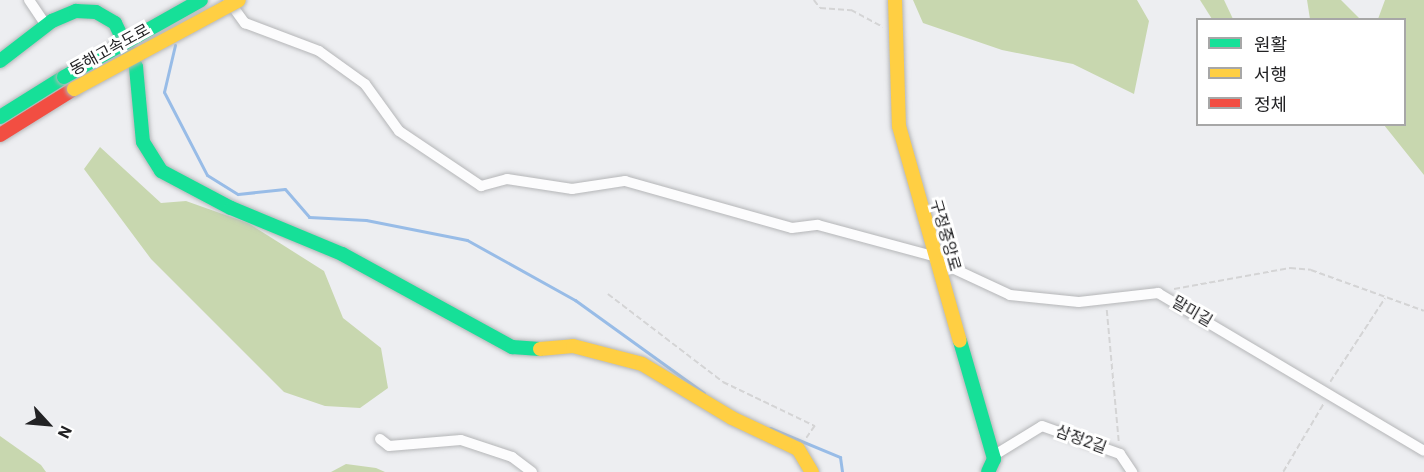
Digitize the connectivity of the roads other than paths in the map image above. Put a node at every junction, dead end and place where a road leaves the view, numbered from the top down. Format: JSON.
{"nodes":[{"id":1,"x":29,"y":0,"type":"edge"},
{"id":2,"x":201,"y":0,"type":"edge"},
{"id":3,"x":228,"y":0,"type":"edge"},
{"id":4,"x":239,"y":0,"type":"edge"},
{"id":5,"x":895,"y":0,"type":"edge"},
{"id":6,"x":46,"y":25,"type":"junction"},
{"id":7,"x":0,"y":62,"type":"edge"},
{"id":8,"x":0,"y":117,"type":"edge"},
{"id":9,"x":0,"y":135,"type":"edge"},
{"id":10,"x":934,"y":258,"type":"junction"},
{"id":11,"x":380,"y":439,"type":"dead end"},
{"id":12,"x":1424,"y":451,"type":"edge"},
{"id":13,"x":993,"y":456,"type":"junction"},
{"id":14,"x":532,"y":472,"type":"edge"},
{"id":15,"x":812,"y":472,"type":"edge"},
{"id":16,"x":988,"y":472,"type":"edge"},
{"id":17,"x":1132,"y":472,"type":"edge"}],
"edges":[{"from":1,"to":6,"type":"street"},
{"from":2,"to":8,"type":"main road","name":"동해고속도로","bridge":true},
{"from":3,"to":10,"type":"street","name":"말미길"},
{"from":4,"to":9,"type":"main road","name":"동해고속도로","bridge":true},
{"from":5,"to":10,"type":"main road","name":"구정중앙로"},
{"from":6,"to":7,"type":"main road"},
{"from":6,"to":15,"type":"main road"},
{"from":10,"to":12,"type":"street","name":"말미길"},
{"from":10,"to":13,"type":"main road","name":"구정중앙로"},
{"from":11,"to":14,"type":"street"},
{"from":13,"to":16,"type":"main road"},
{"from":13,"to":17,"type":"street","name":"삼정2길"}]}
